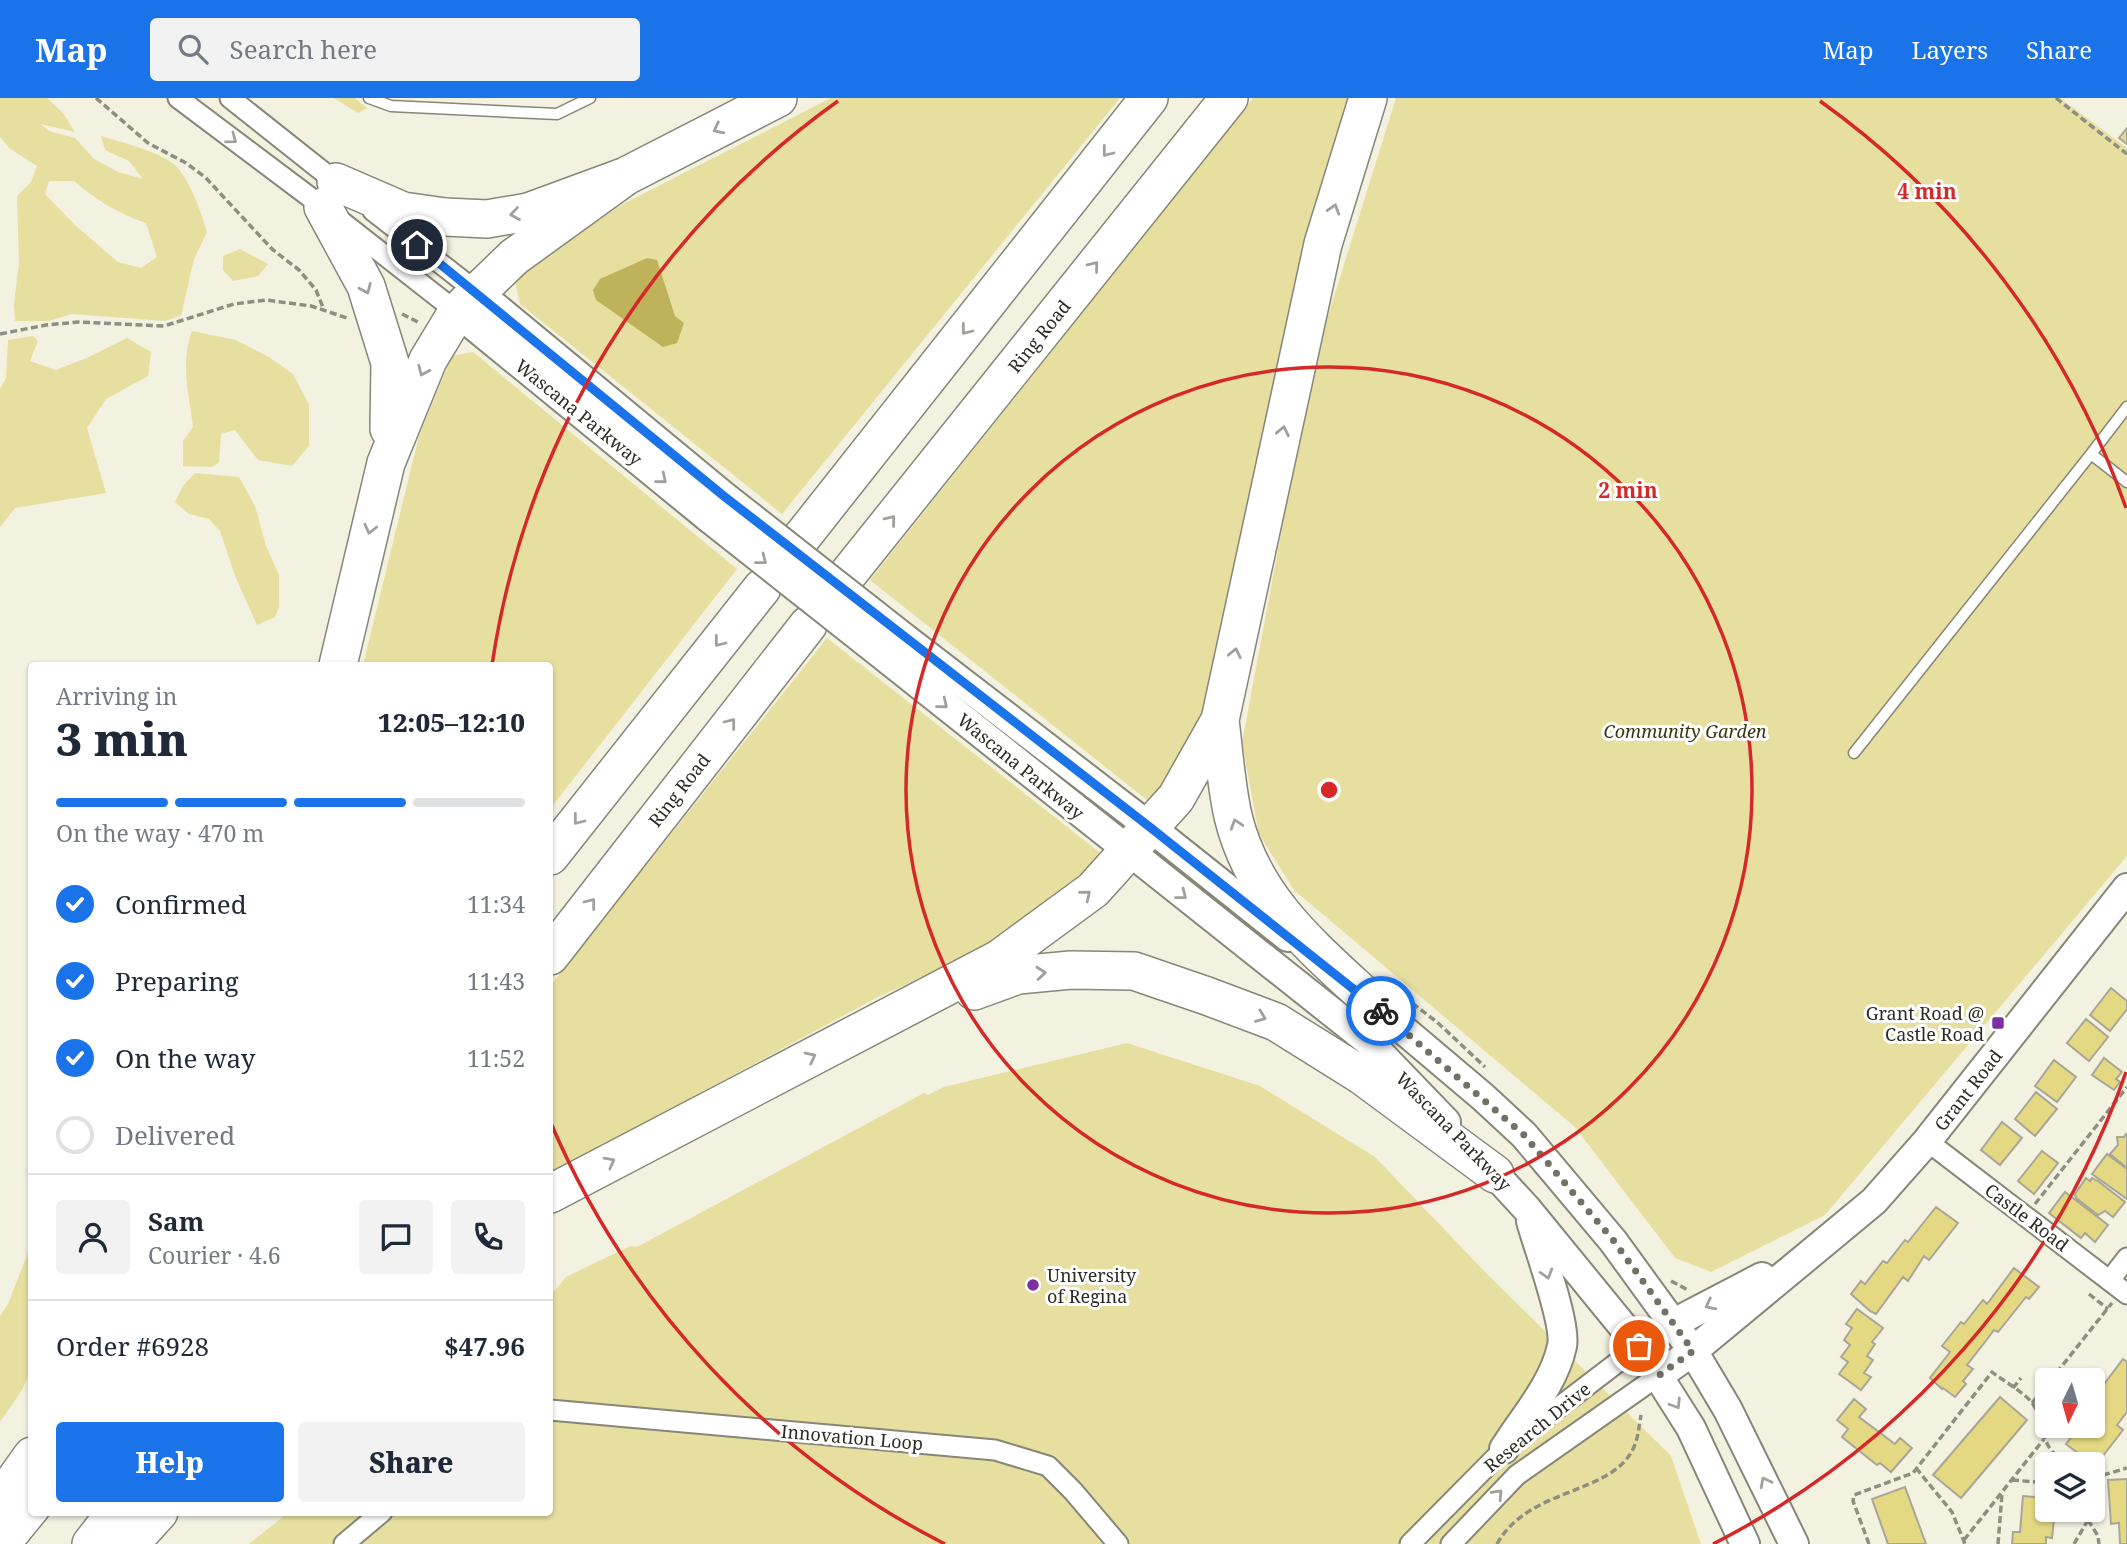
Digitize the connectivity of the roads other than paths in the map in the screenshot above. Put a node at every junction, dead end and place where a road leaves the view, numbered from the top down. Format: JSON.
{"nodes":[{"id":1,"x":178,"y":98,"type":"edge"},
{"id":2,"x":230,"y":98,"type":"edge"},
{"id":3,"x":369,"y":98,"type":"edge"},
{"id":4,"x":590,"y":98,"type":"edge"},
{"id":5,"x":778,"y":98,"type":"edge"},
{"id":6,"x":1149,"y":98,"type":"edge"},
{"id":7,"x":1229,"y":98,"type":"edge"},
{"id":8,"x":1368,"y":98,"type":"edge"},
{"id":9,"x":626,"y":176,"type":"junction"},
{"id":10,"x":330,"y":194,"type":"junction"},
{"id":11,"x":454,"y":311,"type":"junction"},
{"id":12,"x":2127,"y":407,"type":"edge"},
{"id":13,"x":2091,"y":454,"type":"junction"},
{"id":14,"x":386,"y":463,"type":"junction"},
{"id":15,"x":2127,"y":482,"type":"edge"},
{"id":16,"x":802,"y":537,"type":"dead end"},
{"id":17,"x":848,"y":574,"type":"dead end"},
{"id":18,"x":762,"y":588,"type":"dead end"},
{"id":19,"x":808,"y":625,"type":"dead end"},
{"id":20,"x":339,"y":662,"type":"edge"},
{"id":21,"x":1220,"y":720,"type":"junction"},
{"id":22,"x":1854,"y":753,"type":"dead end"},
{"id":23,"x":1140,"y":840,"type":"junction"},
{"id":24,"x":553,"y":852,"type":"edge"},
{"id":25,"x":2127,"y":888,"type":"edge"},
{"id":26,"x":553,"y":952,"type":"edge"},
{"id":27,"x":1381,"y":1011,"type":"junction"},
{"id":28,"x":861,"y":1032,"type":"junction"},
{"id":29,"x":1927,"y":1141,"type":"junction"},
{"id":30,"x":1495,"y":1174,"type":"junction"},
{"id":31,"x":553,"y":1192,"type":"edge"},
{"id":32,"x":1527,"y":1209,"type":"junction"},
{"id":33,"x":1820,"y":1245,"type":"junction"},
{"id":34,"x":2127,"y":1258,"type":"edge"},
{"id":35,"x":2120,"y":1288,"type":"edge"},
{"id":36,"x":1674,"y":1323,"type":"junction"},
{"id":37,"x":1639,"y":1346,"type":"junction"},
{"id":38,"x":1693,"y":1351,"type":"junction"},
{"id":39,"x":1658,"y":1376,"type":"junction"},
{"id":40,"x":553,"y":1410,"type":"edge"},
{"id":41,"x":1504,"y":1449,"type":"junction"},
{"id":42,"x":28,"y":1462,"type":"edge"},
{"id":43,"x":0,"y":1501,"type":"edge"},
{"id":44,"x":28,"y":1511,"type":"edge"},
{"id":45,"x":113,"y":1516,"type":"edge"},
{"id":46,"x":155,"y":1516,"type":"edge"},
{"id":47,"x":377,"y":1516,"type":"edge"},
{"id":48,"x":1,"y":1544,"type":"edge"},
{"id":49,"x":91,"y":1544,"type":"edge"},
{"id":50,"x":130,"y":1544,"type":"edge"},
{"id":51,"x":344,"y":1544,"type":"edge"},
{"id":52,"x":1118,"y":1544,"type":"edge"},
{"id":53,"x":1410,"y":1544,"type":"edge"},
{"id":54,"x":1451,"y":1544,"type":"edge"},
{"id":55,"x":1745,"y":1544,"type":"edge"},
{"id":56,"x":1794,"y":1544,"type":"edge"}],
"edges":[{"from":1,"to":10,"type":"street","name":"Wascana Parkway","one_way":true},
{"from":2,"to":10,"type":"street","name":"Wascana Parkway"},
{"from":3,"to":4,"type":"lane"},
{"from":5,"to":9,"type":"highway","one_way":true},
{"from":6,"to":16,"type":"highway","one_way":true},
{"from":17,"to":7,"type":"highway","name":"Ring Road","one_way":true},
{"from":21,"to":8,"type":"highway","one_way":true},
{"from":9,"to":10,"type":"highway","one_way":true},
{"from":9,"to":11,"type":"highway"},
{"from":10,"to":11,"type":"street","name":"Wascana Parkway"},
{"from":10,"to":11,"type":"street","name":"Wascana Parkway"},
{"from":10,"to":14,"type":"highway","one_way":true},
{"from":11,"to":14,"type":"highway","one_way":true},
{"from":11,"to":23,"type":"main road","name":"Wascana Parkway","bridge":true},
{"from":12,"to":13,"type":"lane"},
{"from":13,"to":15,"type":"lane"},
{"from":13,"to":22,"type":"lane"},
{"from":14,"to":20,"type":"highway","one_way":true},
{"from":18,"to":24,"type":"highway","one_way":true},
{"from":26,"to":19,"type":"highway","name":"Ring Road","one_way":true},
{"from":21,"to":23,"type":"highway"},
{"from":27,"to":21,"type":"highway","one_way":true},
{"from":23,"to":27,"type":"main road","name":"Wascana Parkway"},
{"from":28,"to":23,"type":"highway","one_way":true},
{"from":23,"to":30,"type":"main road","name":"Wascana Parkway","one_way":true},
{"from":25,"to":29,"type":"main road","name":"Grant Road"},
{"from":27,"to":36,"type":"main road","name":"Wascana Parkway"},
{"from":28,"to":30,"type":"highway","one_way":true},
{"from":31,"to":28,"type":"highway","one_way":true},
{"from":29,"to":33,"type":"main road","name":"Grant Road"},
{"from":29,"to":35,"type":"street","name":"Castle Road"},
{"from":30,"to":32,"type":"main road","name":"Wascana Parkway"},
{"from":32,"to":37,"type":"main road","name":"Wascana Parkway"},
{"from":32,"to":41,"type":"main road","one_way":true},
{"from":33,"to":36,"type":"main road","name":"Grant Road","one_way":true},
{"from":33,"to":38,"type":"main road","name":"Grant Road"},
{"from":34,"to":35,"type":"street"},
{"from":36,"to":37,"type":"main road","name":"Grant Road"},
{"from":36,"to":38,"type":"main road","name":"Wascana Parkway"},
{"from":37,"to":39,"type":"main road","name":"Wascana Parkway"},
{"from":37,"to":41,"type":"street","name":"Research Drive"},
{"from":38,"to":39,"type":"main road","name":"Grant Road"},
{"from":56,"to":38,"type":"main road","name":"Wascana Parkway","one_way":true},
{"from":54,"to":39,"type":"street","name":"Research Drive","one_way":true},
{"from":39,"to":55,"type":"main road","name":"Wascana Parkway","one_way":true},
{"from":40,"to":52,"type":"street","name":"Innovation Loop"},
{"from":41,"to":53,"type":"street","name":"Research Drive"},
{"from":42,"to":43,"type":"highway"},
{"from":44,"to":48,"type":"highway"},
{"from":45,"to":49,"type":"highway"},
{"from":46,"to":50,"type":"highway"},
{"from":47,"to":51,"type":"street"}]}
